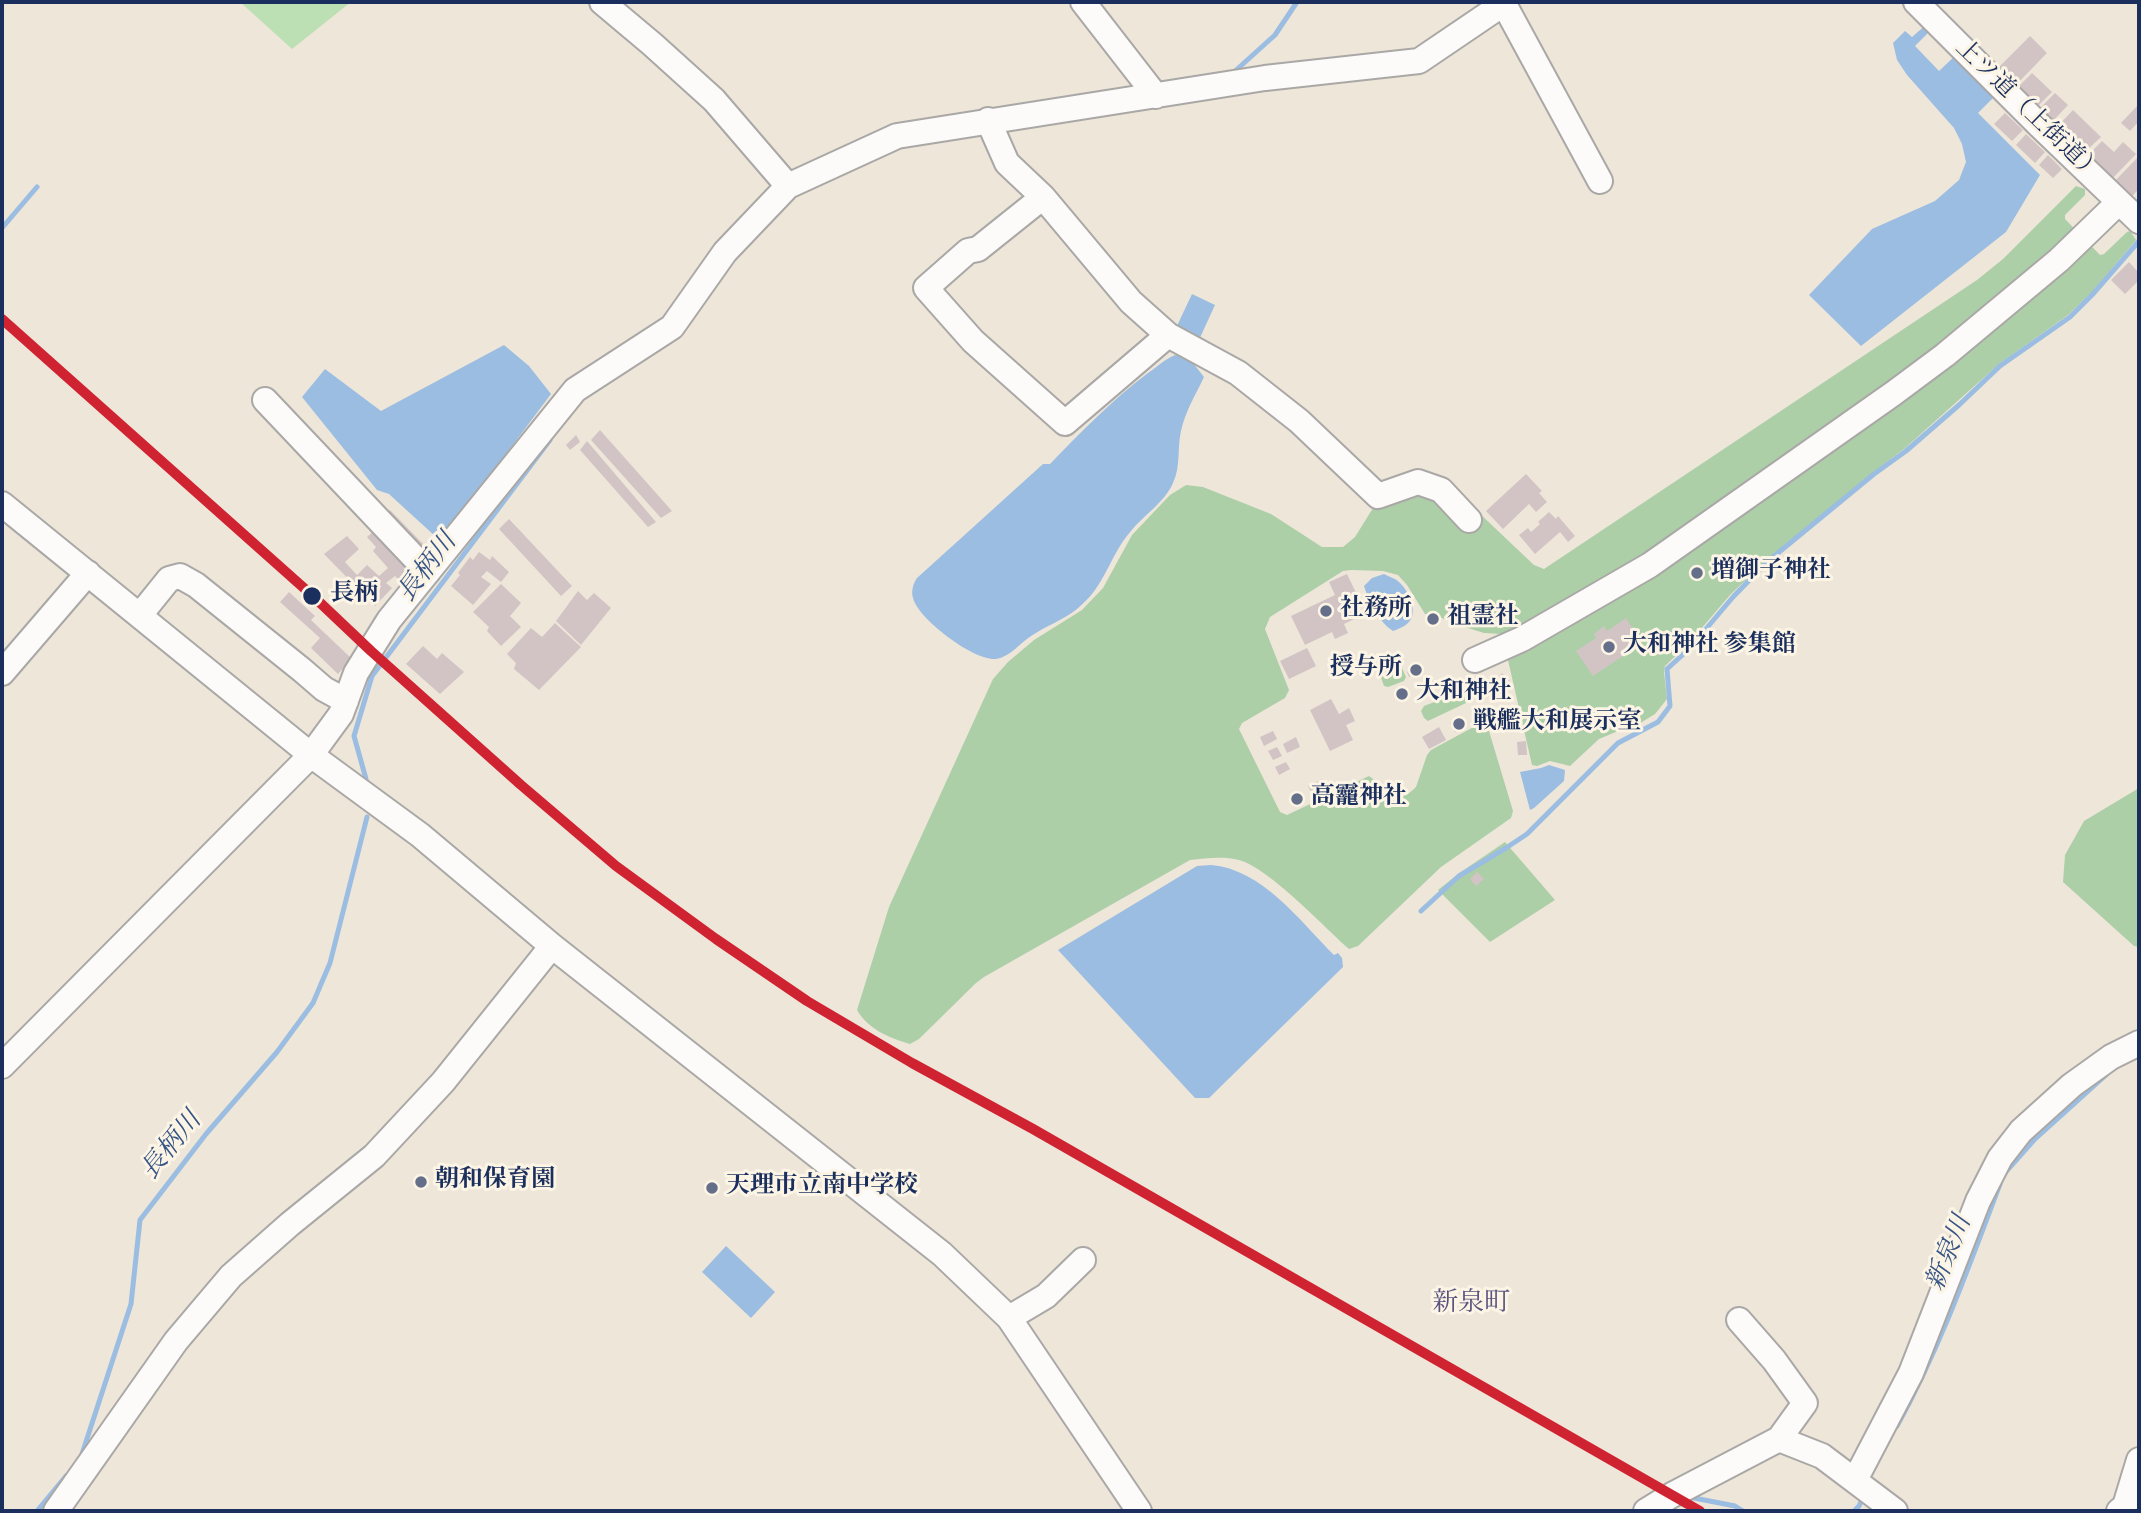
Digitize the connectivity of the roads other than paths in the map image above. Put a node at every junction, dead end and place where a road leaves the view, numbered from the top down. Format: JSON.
{"nodes":[{"id":1,"x":602,"y":2,"type":"edge"},
{"id":2,"x":1083,"y":2,"type":"edge"},
{"id":3,"x":1916,"y":2,"type":"edge"},
{"id":4,"x":1505,"y":3,"type":"edge"},
{"id":5,"x":1156,"y":96,"type":"junction"},
{"id":6,"x":988,"y":120,"type":"junction"},
{"id":7,"x":1600,"y":181,"type":"dead end"},
{"id":8,"x":788,"y":187,"type":"junction"},
{"id":9,"x":1043,"y":197,"type":"junction"},
{"id":10,"x":2133,"y":214,"type":"edge"},
{"id":11,"x":1168,"y":335,"type":"junction"},
{"id":12,"x":265,"y":400,"type":"dead end"},
{"id":13,"x":2,"y":504,"type":"edge"},
{"id":14,"x":1469,"y":520,"type":"dead end"},
{"id":15,"x":428,"y":572,"type":"junction"},
{"id":16,"x":88,"y":573,"type":"junction"},
{"id":17,"x":140,"y":615,"type":"junction"},
{"id":18,"x":1475,"y":660,"type":"dead end"},
{"id":19,"x":2,"y":673,"type":"edge"},
{"id":20,"x":346,"y":701,"type":"junction"},
{"id":21,"x":311,"y":755,"type":"junction"},
{"id":22,"x":552,"y":946,"type":"junction"},
{"id":23,"x":2139,"y":1043,"type":"edge"},
{"id":24,"x":2,"y":1066,"type":"edge"},
{"id":25,"x":1083,"y":1260,"type":"dead end"},
{"id":26,"x":1009,"y":1318,"type":"junction"},
{"id":27,"x":1739,"y":1320,"type":"dead end"},
{"id":28,"x":1779,"y":1439,"type":"junction"},
{"id":29,"x":2139,"y":1460,"type":"edge"},
{"id":30,"x":1855,"y":1480,"type":"junction"},
{"id":31,"x":56,"y":1511,"type":"edge"},
{"id":32,"x":1139,"y":1511,"type":"edge"},
{"id":33,"x":1646,"y":1511,"type":"edge"},
{"id":34,"x":1895,"y":1511,"type":"edge"},
{"id":35,"x":2119,"y":1511,"type":"edge"}],
"edges":[{"from":1,"to":8,"type":"street"},
{"from":2,"to":5,"type":"street"},
{"from":3,"to":10,"type":"street","name":"上ツ道（上街道）"},
{"from":4,"to":5,"type":"street"},
{"from":4,"to":7,"type":"street"},
{"from":5,"to":6,"type":"street"},
{"from":6,"to":8,"type":"street"},
{"from":6,"to":9,"type":"street"},
{"from":8,"to":15,"type":"street"},
{"from":9,"to":11,"type":"street"},
{"from":9,"to":11,"type":"street"},
{"from":10,"to":18,"type":"street"},
{"from":11,"to":14,"type":"street"},
{"from":12,"to":15,"type":"street"},
{"from":13,"to":16,"type":"street"},
{"from":15,"to":20,"type":"street"},
{"from":16,"to":17,"type":"street"},
{"from":16,"to":19,"type":"street"},
{"from":17,"to":20,"type":"street"},
{"from":17,"to":21,"type":"street"},
{"from":20,"to":21,"type":"street"},
{"from":21,"to":22,"type":"street"},
{"from":21,"to":24,"type":"street"},
{"from":22,"to":26,"type":"street"},
{"from":22,"to":31,"type":"street"},
{"from":23,"to":30,"type":"street"},
{"from":25,"to":26,"type":"street"},
{"from":26,"to":32,"type":"street"},
{"from":27,"to":28,"type":"street"},
{"from":28,"to":30,"type":"street"},
{"from":28,"to":33,"type":"street"},
{"from":29,"to":35,"type":"street"},
{"from":30,"to":34,"type":"street"}]}
